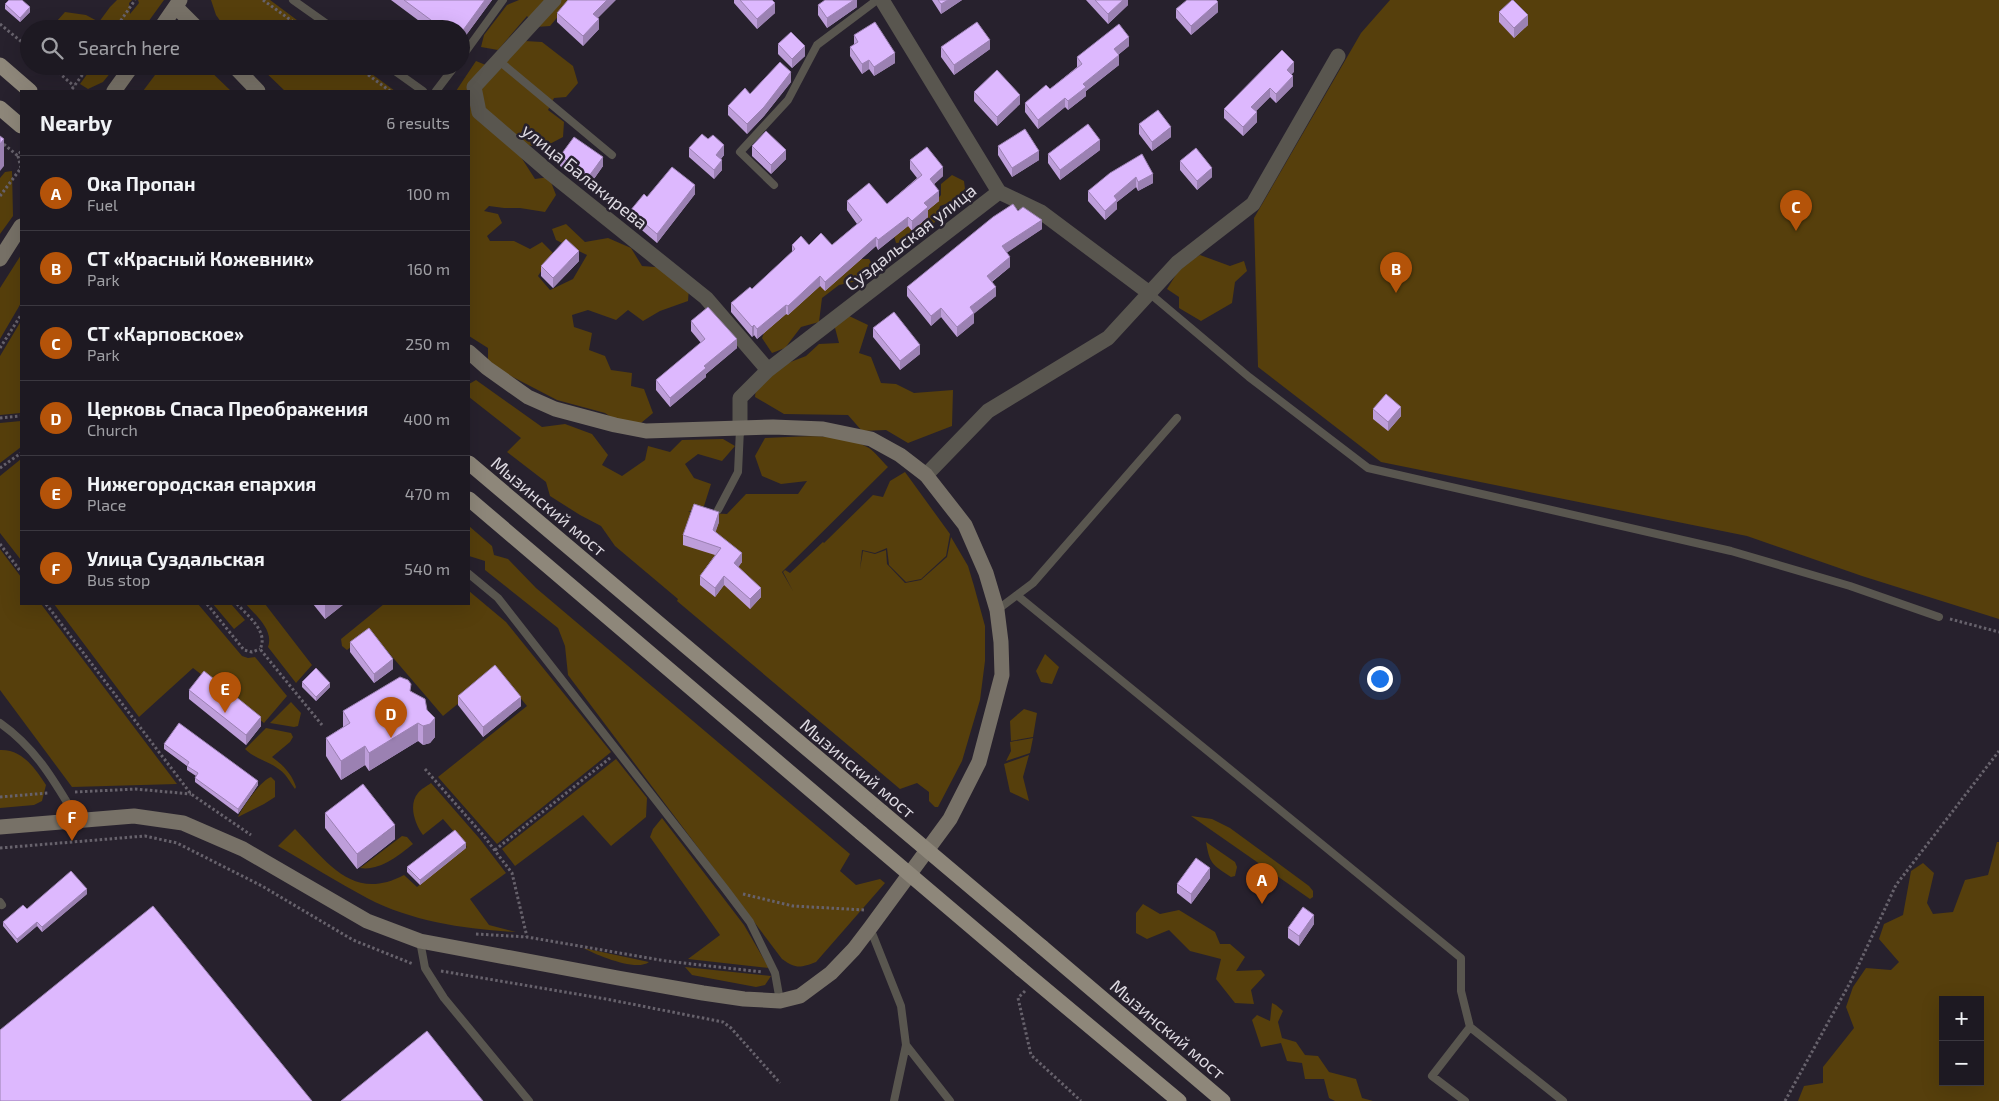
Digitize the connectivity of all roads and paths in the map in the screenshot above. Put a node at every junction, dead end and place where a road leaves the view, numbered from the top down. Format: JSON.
{"nodes":[{"id":1,"x":135,"y":0,"type":"edge"},
{"id":2,"x":264,"y":0,"type":"edge"},
{"id":3,"x":293,"y":0,"type":"edge"},
{"id":4,"x":503,"y":0,"type":"edge"},
{"id":5,"x":554,"y":0,"type":"edge"},
{"id":6,"x":876,"y":0,"type":"edge"},
{"id":7,"x":882,"y":0,"type":"edge"},
{"id":8,"x":178,"y":3,"type":"edge"},
{"id":9,"x":121,"y":20,"type":"edge"},
{"id":10,"x":166,"y":20,"type":"edge"},
{"id":11,"x":191,"y":20,"type":"edge"},
{"id":12,"x":291,"y":20,"type":"edge"},
{"id":13,"x":321,"y":20,"type":"edge"},
{"id":14,"x":0,"y":24,"type":"edge"},
{"id":15,"x":20,"y":40,"type":"edge"},
{"id":16,"x":470,"y":46,"type":"edge"},
{"id":17,"x":1338,"y":56,"type":"dead end"},
{"id":18,"x":498,"y":60,"type":"junction"},
{"id":19,"x":0,"y":65,"type":"edge"},
{"id":20,"x":60,"y":75,"type":"edge"},
{"id":21,"x":82,"y":75,"type":"edge"},
{"id":22,"x":126,"y":75,"type":"edge"},
{"id":23,"x":243,"y":75,"type":"edge"},
{"id":24,"x":368,"y":75,"type":"edge"},
{"id":25,"x":401,"y":75,"type":"edge"},
{"id":26,"x":448,"y":75,"type":"edge"},
{"id":27,"x":29,"y":90,"type":"edge"},
{"id":28,"x":115,"y":90,"type":"edge"},
{"id":29,"x":257,"y":90,"type":"edge"},
{"id":30,"x":389,"y":90,"type":"edge"},
{"id":31,"x":422,"y":90,"type":"edge"},
{"id":32,"x":437,"y":90,"type":"edge"},
{"id":33,"x":0,"y":108,"type":"edge"},
{"id":34,"x":20,"y":125,"type":"edge"},
{"id":35,"x":0,"y":140,"type":"edge"},
{"id":36,"x":20,"y":153,"type":"edge"},
{"id":37,"x":612,"y":155,"type":"dead end"},
{"id":38,"x":18,"y":156,"type":"junction"},
{"id":39,"x":20,"y":164,"type":"edge"},
{"id":40,"x":20,"y":169,"type":"edge"},
{"id":41,"x":774,"y":185,"type":"dead end"},
{"id":42,"x":999,"y":192,"type":"junction"},
{"id":43,"x":0,"y":196,"type":"edge"},
{"id":44,"x":20,"y":228,"type":"edge"},
{"id":45,"x":0,"y":259,"type":"edge"},
{"id":46,"x":1148,"y":292,"type":"junction"},
{"id":47,"x":20,"y":316,"type":"edge"},
{"id":48,"x":0,"y":348,"type":"edge"},
{"id":49,"x":470,"y":353,"type":"edge"},
{"id":50,"x":768,"y":370,"type":"junction"},
{"id":51,"x":20,"y":416,"type":"edge"},
{"id":52,"x":0,"y":418,"type":"edge"},
{"id":53,"x":1177,"y":418,"type":"dead end"},
{"id":54,"x":740,"y":429,"type":"junction"},
{"id":55,"x":20,"y":454,"type":"edge"},
{"id":56,"x":470,"y":464,"type":"edge"},
{"id":57,"x":0,"y":468,"type":"edge"},
{"id":58,"x":926,"y":475,"type":"junction"},
{"id":59,"x":470,"y":500,"type":"edge"},
{"id":60,"x":718,"y":510,"type":"edge"},
{"id":61,"x":0,"y":544,"type":"edge"},
{"id":62,"x":20,"y":571,"type":"edge"},
{"id":63,"x":470,"y":575,"type":"edge"},
{"id":64,"x":1018,"y":596,"type":"junction"},
{"id":65,"x":47,"y":605,"type":"edge"},
{"id":66,"x":208,"y":605,"type":"edge"},
{"id":67,"x":238,"y":605,"type":"edge"},
{"id":68,"x":997,"y":610,"type":"junction"},
{"id":69,"x":1940,"y":617,"type":"joint"},
{"id":70,"x":1999,"y":632,"type":"edge"},
{"id":71,"x":260,"y":649,"type":"junction"},
{"id":72,"x":0,"y":723,"type":"edge"},
{"id":73,"x":322,"y":725,"type":"dead end"},
{"id":74,"x":618,"y":751,"type":"junction"},
{"id":75,"x":1999,"y":751,"type":"edge"},
{"id":76,"x":425,"y":769,"type":"dead end"},
{"id":77,"x":61,"y":792,"type":"junction"},
{"id":78,"x":191,"y":794,"type":"junction"},
{"id":79,"x":0,"y":797,"type":"edge"},
{"id":80,"x":77,"y":819,"type":"junction"},
{"id":81,"x":0,"y":826,"type":"edge"},
{"id":82,"x":254,"y":837,"type":"dead end"},
{"id":83,"x":495,"y":850,"type":"junction"},
{"id":84,"x":726,"y":890,"type":"junction"},
{"id":85,"x":883,"y":911,"type":"junction"},
{"id":86,"x":870,"y":928,"type":"junction"},
{"id":87,"x":473,"y":934,"type":"dead end"},
{"id":88,"x":527,"y":937,"type":"junction"},
{"id":89,"x":420,"y":941,"type":"junction"},
{"id":90,"x":775,"y":973,"type":"junction"},
{"id":91,"x":1035,"y":980,"type":"junction"},
{"id":92,"x":780,"y":1001,"type":"junction"},
{"id":93,"x":1470,"y":1027,"type":"junction"},
{"id":94,"x":906,"y":1045,"type":"junction"},
{"id":95,"x":529,"y":1101,"type":"edge"},
{"id":96,"x":894,"y":1101,"type":"edge"},
{"id":97,"x":950,"y":1101,"type":"edge"},
{"id":98,"x":1081,"y":1101,"type":"edge"},
{"id":99,"x":1179,"y":1101,"type":"edge"},
{"id":100,"x":1224,"y":1101,"type":"edge"},
{"id":101,"x":1465,"y":1101,"type":"edge"},
{"id":102,"x":1563,"y":1101,"type":"edge"},
{"id":103,"x":1785,"y":1101,"type":"edge"}],
"edges":[{"from":1,"to":9,"type":"path"},
{"from":2,"to":12,"type":"path"},
{"from":3,"to":13,"type":"lane"},
{"from":4,"to":16,"type":"lane"},
{"from":5,"to":18,"type":"street","name":"улица Балакирева"},
{"from":6,"to":41,"type":"lane"},
{"from":7,"to":42,"type":"street","name":"Суздальская улица"},
{"from":8,"to":10,"type":"street"},
{"from":8,"to":11,"type":"street"},
{"from":14,"to":15,"type":"path"},
{"from":17,"to":46,"type":"street"},
{"from":18,"to":37,"type":"lane"},
{"from":18,"to":50,"type":"street","name":"улица Балакирева"},
{"from":19,"to":27,"type":"main road"},
{"from":20,"to":21,"type":"path"},
{"from":22,"to":28,"type":"street"},
{"from":23,"to":29,"type":"street"},
{"from":24,"to":30,"type":"path"},
{"from":25,"to":31,"type":"lane"},
{"from":26,"to":32,"type":"lane"},
{"from":33,"to":34,"type":"main road"},
{"from":35,"to":38,"type":"path"},
{"from":36,"to":38,"type":"path"},
{"from":38,"to":39,"type":"path"},
{"from":40,"to":43,"type":"path"},
{"from":42,"to":46,"type":"street"},
{"from":42,"to":50,"type":"street","name":"Суздальская улица"},
{"from":44,"to":45,"type":"street"},
{"from":46,"to":58,"type":"street"},
{"from":46,"to":69,"type":"lane"},
{"from":47,"to":48,"type":"path"},
{"from":49,"to":54,"type":"street"},
{"from":50,"to":54,"type":"street","name":"Суздальская улица"},
{"from":51,"to":52,"type":"path"},
{"from":53,"to":64,"type":"lane"},
{"from":54,"to":58,"type":"street"},
{"from":54,"to":60,"type":"lane"},
{"from":55,"to":57,"type":"path"},
{"from":56,"to":100,"type":"main road","name":"Мызинский мост","bridge":true},
{"from":58,"to":68,"type":"street"},
{"from":59,"to":91,"type":"main road","bridge":true},
{"from":61,"to":62,"type":"path"},
{"from":63,"to":74,"type":"lane"},
{"from":64,"to":68,"type":"lane"},
{"from":64,"to":93,"type":"lane"},
{"from":65,"to":78,"type":"path"},
{"from":66,"to":71,"type":"path"},
{"from":67,"to":71,"type":"path"},
{"from":68,"to":85,"type":"street"},
{"from":69,"to":70,"type":"path"},
{"from":71,"to":73,"type":"path"},
{"from":72,"to":77,"type":"lane"},
{"from":74,"to":83,"type":"path"},
{"from":74,"to":84,"type":"lane"},
{"from":75,"to":103,"type":"path"},
{"from":76,"to":83,"type":"path"},
{"from":77,"to":78,"type":"path"},
{"from":77,"to":79,"type":"path"},
{"from":77,"to":80,"type":"lane"},
{"from":78,"to":82,"type":"path"},
{"from":80,"to":81,"type":"street"},
{"from":80,"to":89,"type":"street"},
{"from":83,"to":88,"type":"path"},
{"from":84,"to":85,"type":"path"},
{"from":84,"to":90,"type":"lane"},
{"from":85,"to":86,"type":"street"},
{"from":86,"to":92,"type":"street"},
{"from":86,"to":94,"type":"lane"},
{"from":87,"to":88,"type":"path"},
{"from":88,"to":90,"type":"path"},
{"from":89,"to":92,"type":"street"},
{"from":89,"to":95,"type":"lane"},
{"from":90,"to":92,"type":"lane"},
{"from":91,"to":98,"type":"path"},
{"from":91,"to":99,"type":"main road"},
{"from":93,"to":101,"type":"lane"},
{"from":93,"to":102,"type":"lane"},
{"from":94,"to":96,"type":"lane"},
{"from":94,"to":97,"type":"lane"}]}
